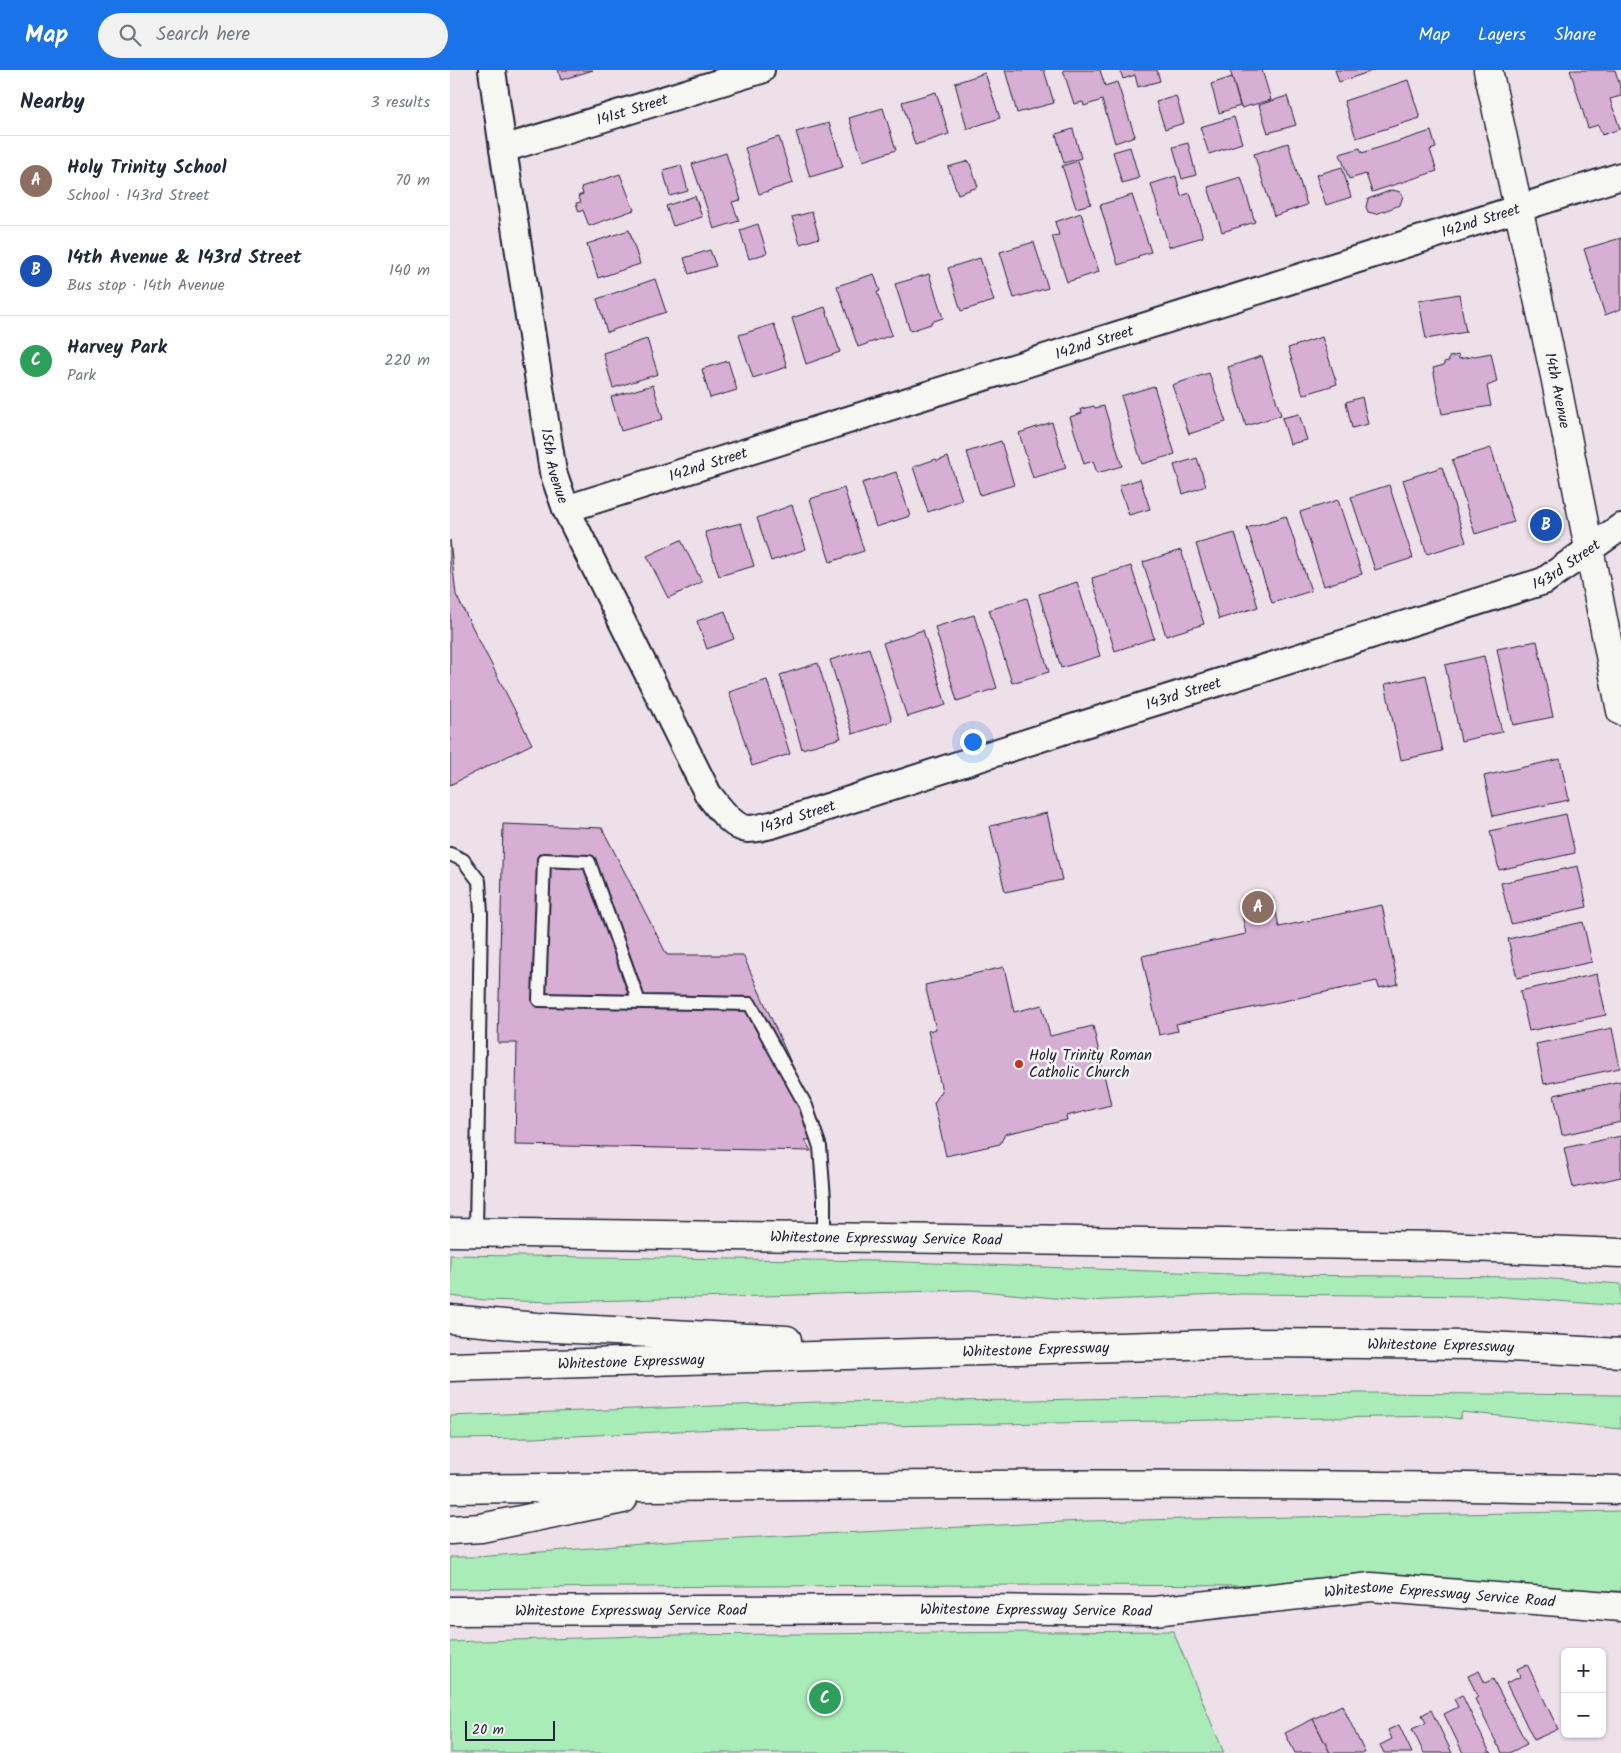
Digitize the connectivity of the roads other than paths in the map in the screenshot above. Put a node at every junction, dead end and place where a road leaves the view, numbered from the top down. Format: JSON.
{"nodes":[{"id":1,"x":492,"y":70,"type":"edge"},
{"id":2,"x":761,"y":70,"type":"edge"},
{"id":3,"x":1488,"y":70,"type":"edge"},
{"id":4,"x":502,"y":149,"type":"junction"},
{"id":5,"x":1621,"y":176,"type":"edge"},
{"id":6,"x":1518,"y":208,"type":"junction"},
{"id":7,"x":566,"y":508,"type":"junction"},
{"id":8,"x":1621,"y":527,"type":"edge"},
{"id":9,"x":1588,"y":550,"type":"junction"},
{"id":10,"x":1621,"y":711,"type":"edge"},
{"id":11,"x":735,"y":822,"type":"joint"},
{"id":12,"x":450,"y":854,"type":"edge"},
{"id":13,"x":639,"y":1002,"type":"junction"},
{"id":14,"x":463,"y":1232,"type":"edge"},
{"id":15,"x":824,"y":1237,"type":"junction"},
{"id":16,"x":1621,"y":1253,"type":"edge"},
{"id":17,"x":450,"y":1319,"type":"edge"},
{"id":18,"x":978,"y":1350,"type":"junction"},
{"id":19,"x":1621,"y":1353,"type":"edge"},
{"id":20,"x":450,"y":1367,"type":"edge"},
{"id":21,"x":685,"y":1487,"type":"junction"},
{"id":22,"x":450,"y":1489,"type":"edge"},
{"id":23,"x":1621,"y":1490,"type":"edge"},
{"id":24,"x":450,"y":1530,"type":"edge"},
{"id":25,"x":1621,"y":1607,"type":"edge"},
{"id":26,"x":450,"y":1611,"type":"edge"}],
"edges":[{"from":1,"to":4,"type":"street","name":"15th Avenue"},
{"from":2,"to":4,"type":"street","name":"141st Street"},
{"from":3,"to":6,"type":"main road","name":"14th Avenue"},
{"from":4,"to":7,"type":"street","name":"15th Avenue"},
{"from":5,"to":6,"type":"street","name":"142nd Street"},
{"from":6,"to":7,"type":"street","name":"142nd Street"},
{"from":6,"to":9,"type":"main road","name":"14th Avenue"},
{"from":7,"to":11,"type":"street","name":"15th Avenue"},
{"from":8,"to":9,"type":"street","name":"143rd Street"},
{"from":9,"to":10,"type":"main road","name":"14th Avenue"},
{"from":9,"to":11,"type":"street","name":"143rd Street"},
{"from":12,"to":14,"type":"lane"},
{"from":13,"to":13,"type":"lane"},
{"from":13,"to":15,"type":"lane"},
{"from":14,"to":15,"type":"main road","name":"Whitestone Expressway Service Road"},
{"from":15,"to":16,"type":"main road","name":"Whitestone Expressway Service Road"},
{"from":17,"to":18,"type":"main road"},
{"from":18,"to":19,"type":"main road","name":"Whitestone Expressway"},
{"from":18,"to":20,"type":"main road","name":"Whitestone Expressway"},
{"from":21,"to":22,"type":"main road"},
{"from":21,"to":23,"type":"main road"},
{"from":21,"to":24,"type":"main road"},
{"from":25,"to":26,"type":"main road","name":"Whitestone Expressway Service Road"}]}
